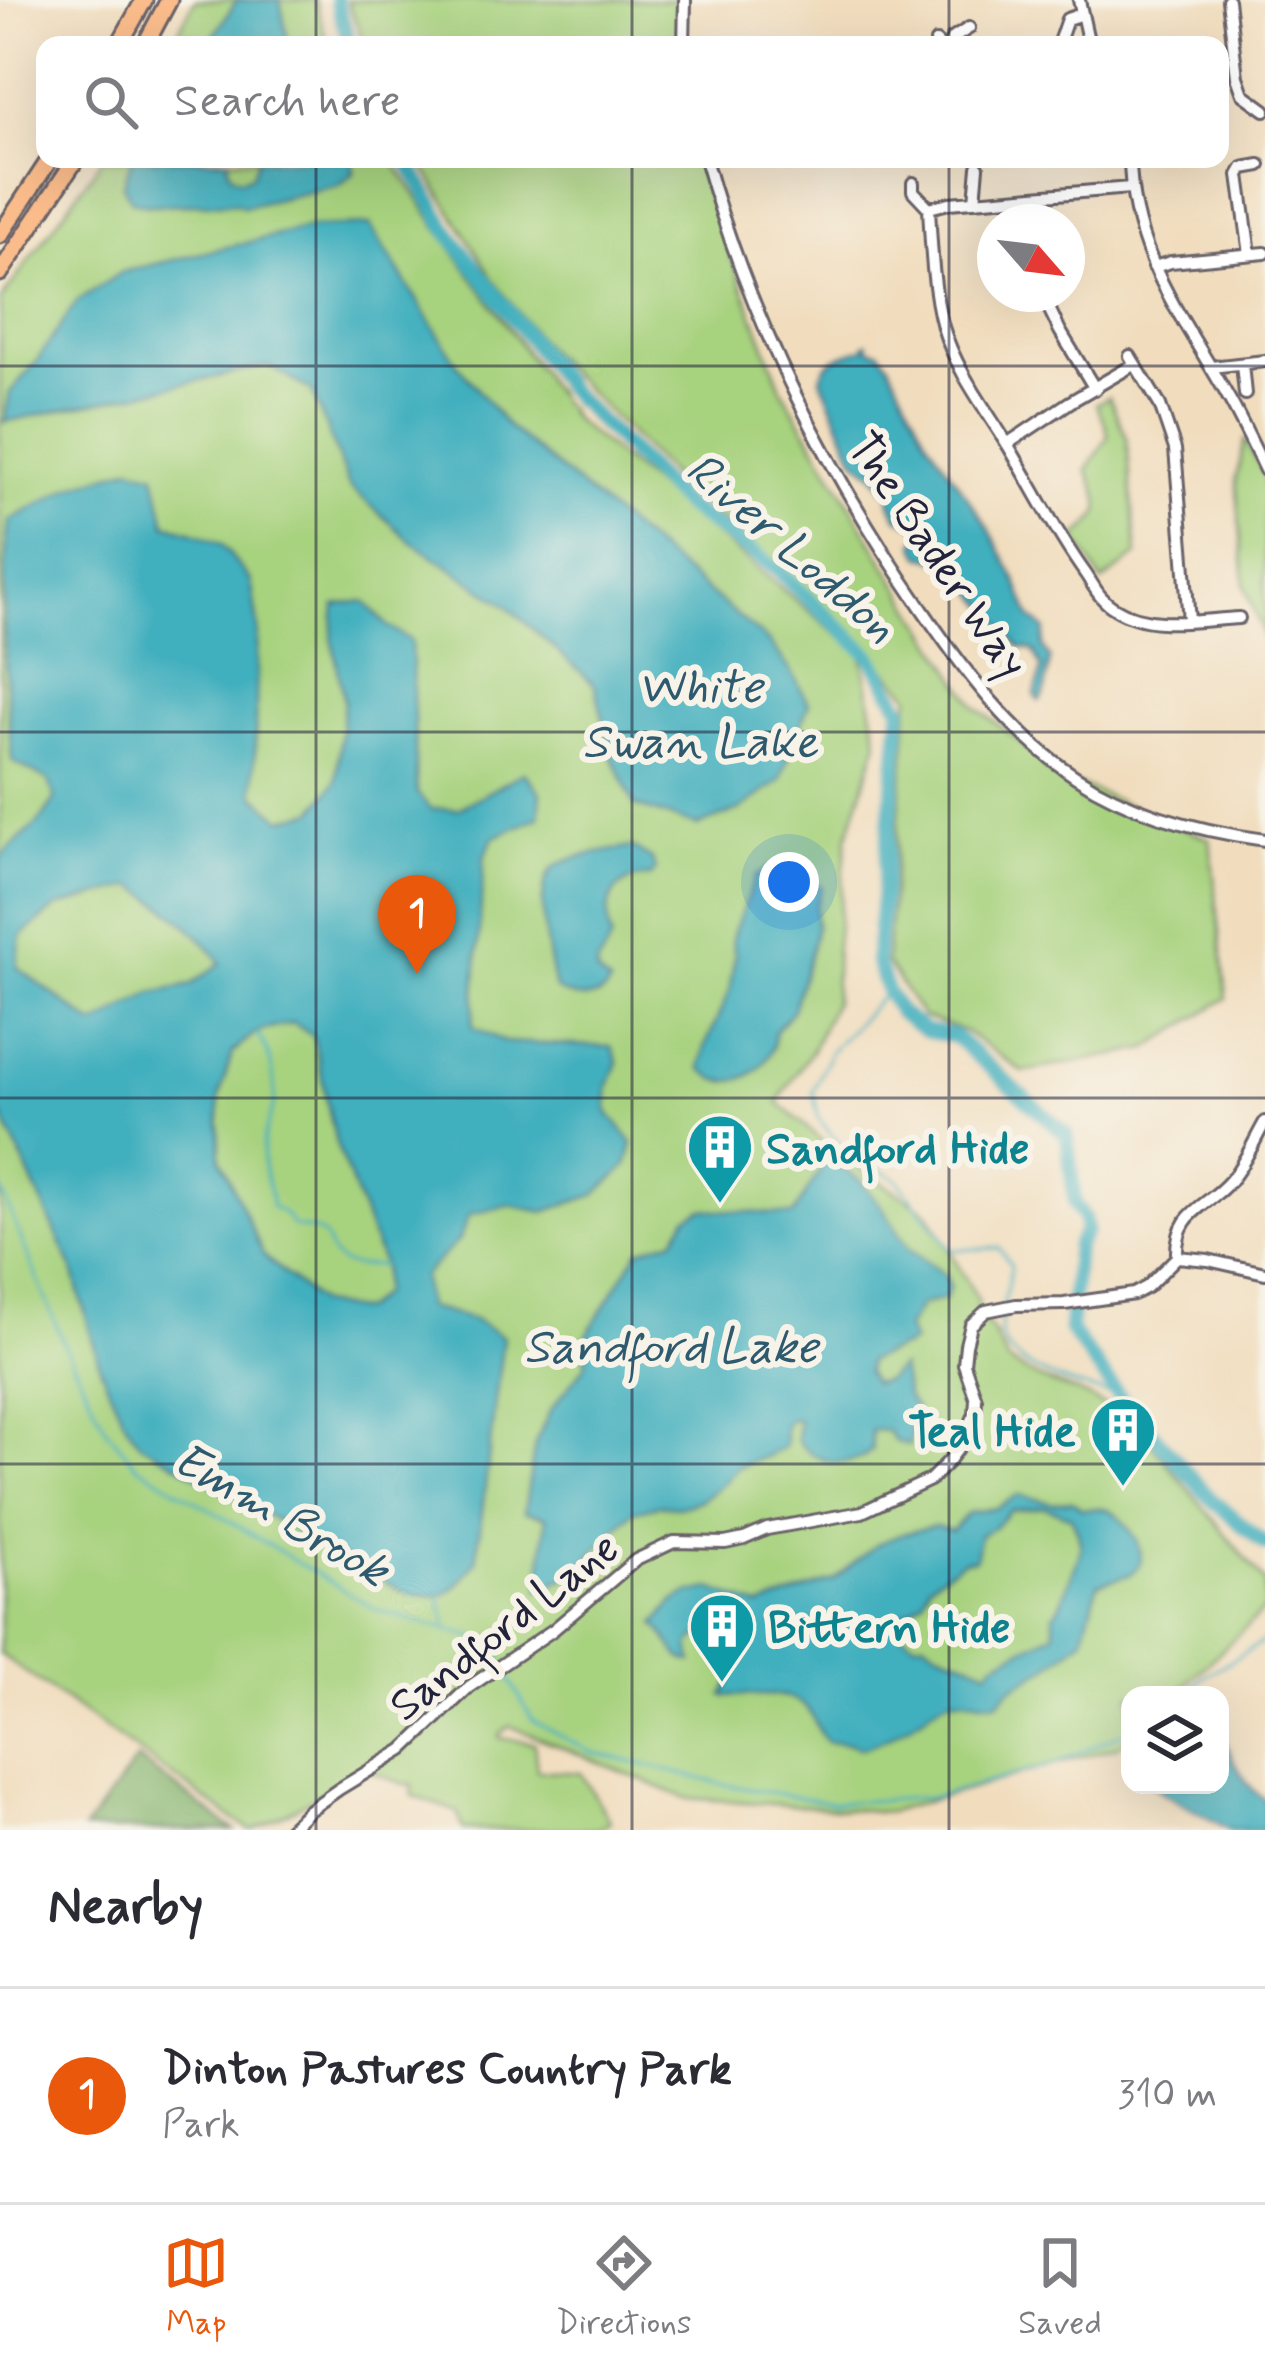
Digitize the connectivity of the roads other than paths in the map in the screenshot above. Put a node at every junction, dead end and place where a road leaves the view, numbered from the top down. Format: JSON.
{"nodes":[{"id":1,"x":145,"y":0,"type":"edge"},
{"id":2,"x":170,"y":0,"type":"edge"},
{"id":3,"x":685,"y":0,"type":"edge"},
{"id":4,"x":1079,"y":0,"type":"edge"},
{"id":5,"x":1228,"y":0,"type":"edge"},
{"id":6,"x":1082,"y":14,"type":"junction"},
{"id":7,"x":969,"y":28,"type":"dead end"},
{"id":8,"x":124,"y":36,"type":"edge"},
{"id":9,"x":150,"y":36,"type":"edge"},
{"id":10,"x":685,"y":36,"type":"edge"},
{"id":11,"x":957,"y":36,"type":"edge"},
{"id":12,"x":1061,"y":36,"type":"edge"},
{"id":13,"x":1087,"y":36,"type":"edge"},
{"id":14,"x":1265,"y":110,"type":"edge"},
{"id":15,"x":1260,"y":165,"type":"dead end"},
{"id":16,"x":44,"y":168,"type":"edge"},
{"id":17,"x":70,"y":168,"type":"edge"},
{"id":18,"x":708,"y":168,"type":"edge"},
{"id":19,"x":978,"y":168,"type":"edge"},
{"id":20,"x":1130,"y":168,"type":"edge"},
{"id":21,"x":913,"y":183,"type":"dead end"},
{"id":22,"x":1130,"y":188,"type":"junction"},
{"id":23,"x":1026,"y":198,"type":"junction"},
{"id":24,"x":975,"y":201,"type":"junction"},
{"id":25,"x":1026,"y":204,"type":"edge"},
{"id":26,"x":929,"y":208,"type":"junction"},
{"id":27,"x":0,"y":235,"type":"edge"},
{"id":28,"x":1265,"y":253,"type":"edge"},
{"id":29,"x":1250,"y":254,"type":"junction"},
{"id":30,"x":1154,"y":267,"type":"junction"},
{"id":31,"x":0,"y":273,"type":"edge"},
{"id":32,"x":1051,"y":312,"type":"edge"},
{"id":33,"x":1265,"y":361,"type":"edge"},
{"id":34,"x":1242,"y":364,"type":"junction"},
{"id":35,"x":1210,"y":367,"type":"junction"},
{"id":36,"x":1095,"y":389,"type":"junction"},
{"id":37,"x":1245,"y":394,"type":"dead end"},
{"id":38,"x":1007,"y":444,"type":"junction"},
{"id":39,"x":1265,"y":470,"type":"edge"},
{"id":40,"x":1239,"y":618,"type":"dead end"},
{"id":41,"x":1189,"y":621,"type":"junction"},
{"id":42,"x":1265,"y":840,"type":"edge"},
{"id":43,"x":1265,"y":1122,"type":"edge"},
{"id":44,"x":1177,"y":1257,"type":"junction"},
{"id":45,"x":1265,"y":1273,"type":"edge"},
{"id":46,"x":289,"y":1830,"type":"edge"}],
"edges":[{"from":1,"to":8,"type":"highway"},
{"from":2,"to":9,"type":"highway"},
{"from":3,"to":10,"type":"street"},
{"from":4,"to":6,"type":"street"},
{"from":5,"to":14,"type":"street"},
{"from":6,"to":12,"type":"street"},
{"from":6,"to":13,"type":"street"},
{"from":7,"to":11,"type":"street"},
{"from":15,"to":29,"type":"street"},
{"from":16,"to":27,"type":"highway"},
{"from":17,"to":31,"type":"highway"},
{"from":18,"to":42,"type":"street","name":"The Bader Way"},
{"from":19,"to":24,"type":"street"},
{"from":20,"to":22,"type":"street"},
{"from":21,"to":26,"type":"street"},
{"from":22,"to":23,"type":"street"},
{"from":22,"to":30,"type":"street"},
{"from":23,"to":24,"type":"street"},
{"from":23,"to":25,"type":"street"},
{"from":24,"to":26,"type":"street"},
{"from":26,"to":38,"type":"street"},
{"from":28,"to":29,"type":"street"},
{"from":29,"to":30,"type":"street"},
{"from":30,"to":35,"type":"street"},
{"from":32,"to":36,"type":"street"},
{"from":33,"to":34,"type":"street"},
{"from":34,"to":35,"type":"street"},
{"from":34,"to":37,"type":"street"},
{"from":35,"to":39,"type":"street"},
{"from":36,"to":38,"type":"street"},
{"from":36,"to":41,"type":"street"},
{"from":38,"to":41,"type":"street"},
{"from":40,"to":41,"type":"street"},
{"from":43,"to":44,"type":"street"},
{"from":44,"to":45,"type":"street"},
{"from":44,"to":46,"type":"street","name":"Sandford Lane"}]}
